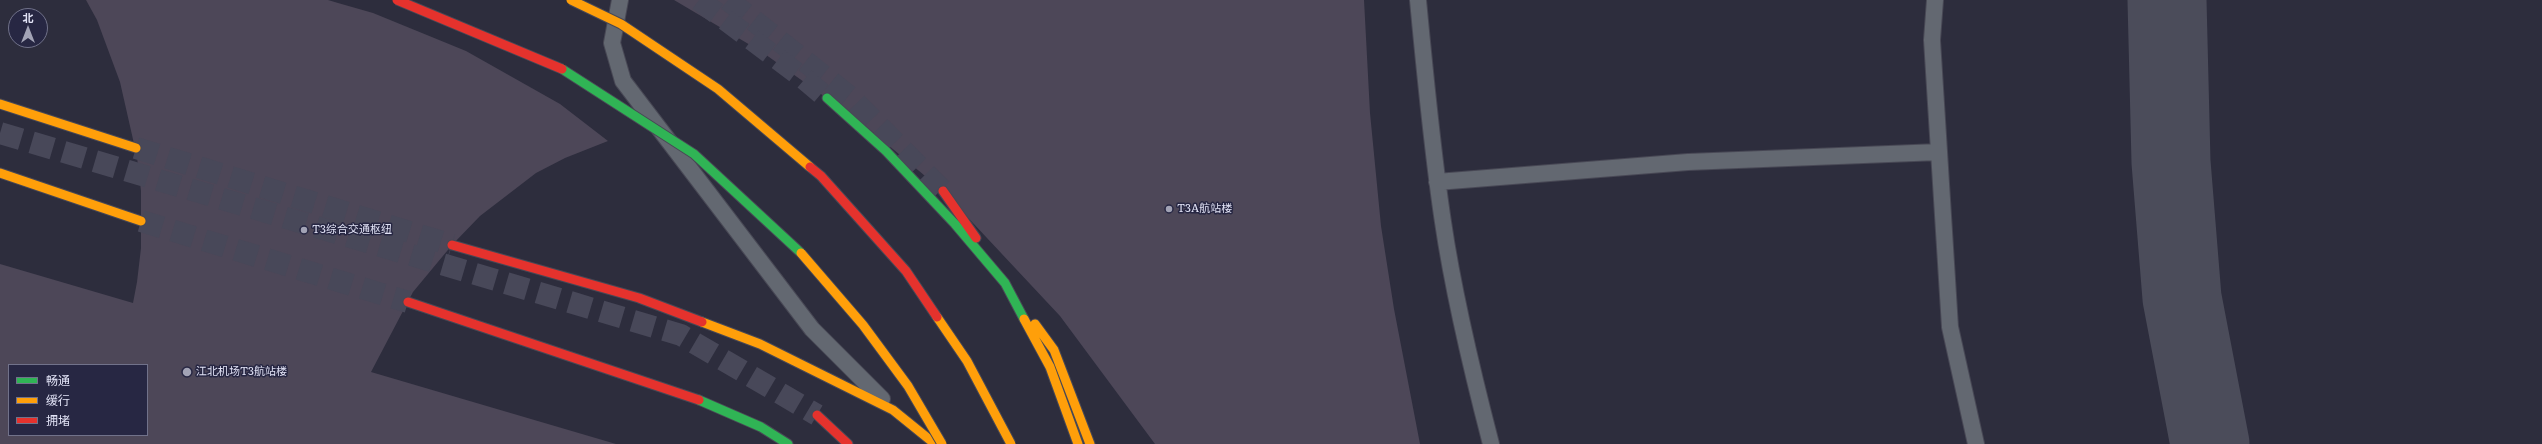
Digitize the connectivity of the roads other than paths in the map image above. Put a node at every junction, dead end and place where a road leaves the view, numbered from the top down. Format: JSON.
{"nodes":[{"id":1,"x":397,"y":0,"type":"edge"},
{"id":2,"x":571,"y":0,"type":"edge"},
{"id":3,"x":620,"y":0,"type":"edge"},
{"id":4,"x":1418,"y":0,"type":"edge"},
{"id":5,"x":1935,"y":0,"type":"edge"},
{"id":6,"x":827,"y":98,"type":"tunnel mouth"},
{"id":7,"x":0,"y":104,"type":"edge"},
{"id":8,"x":136,"y":148,"type":"tunnel mouth"},
{"id":9,"x":1939,"y":152,"type":"junction"},
{"id":10,"x":0,"y":173,"type":"edge"},
{"id":11,"x":1437,"y":182,"type":"junction"},
{"id":12,"x":942,"y":191,"type":"tunnel mouth"},
{"id":13,"x":141,"y":221,"type":"tunnel mouth"},
{"id":14,"x":452,"y":245,"type":"tunnel mouth"},
{"id":15,"x":408,"y":302,"type":"tunnel mouth"},
{"id":16,"x":893,"y":410,"type":"junction"},
{"id":17,"x":817,"y":415,"type":"tunnel mouth"},
{"id":18,"x":788,"y":444,"type":"edge"},
{"id":19,"x":848,"y":444,"type":"edge"},
{"id":20,"x":935,"y":444,"type":"edge"},
{"id":21,"x":942,"y":444,"type":"edge"},
{"id":22,"x":1011,"y":444,"type":"edge"},
{"id":23,"x":1078,"y":444,"type":"edge"},
{"id":24,"x":1090,"y":444,"type":"edge"},
{"id":25,"x":1491,"y":444,"type":"edge"},
{"id":26,"x":1976,"y":444,"type":"edge"}],
"edges":[{"from":1,"to":21,"type":"main road","bridge":true},
{"from":2,"to":22,"type":"main road","bridge":true},
{"from":3,"to":16,"type":"lane"},
{"from":4,"to":11,"type":"lane"},
{"from":5,"to":9,"type":"lane"},
{"from":6,"to":23,"type":"main road"},
{"from":7,"to":8,"type":"main road"},
{"from":9,"to":11,"type":"lane"},
{"from":9,"to":26,"type":"lane"},
{"from":10,"to":13,"type":"main road"},
{"from":11,"to":25,"type":"lane"},
{"from":12,"to":24,"type":"main road"},
{"from":14,"to":16,"type":"main road"},
{"from":15,"to":18,"type":"main road"},
{"from":16,"to":20,"type":"main road"},
{"from":17,"to":19,"type":"main road"}]}
